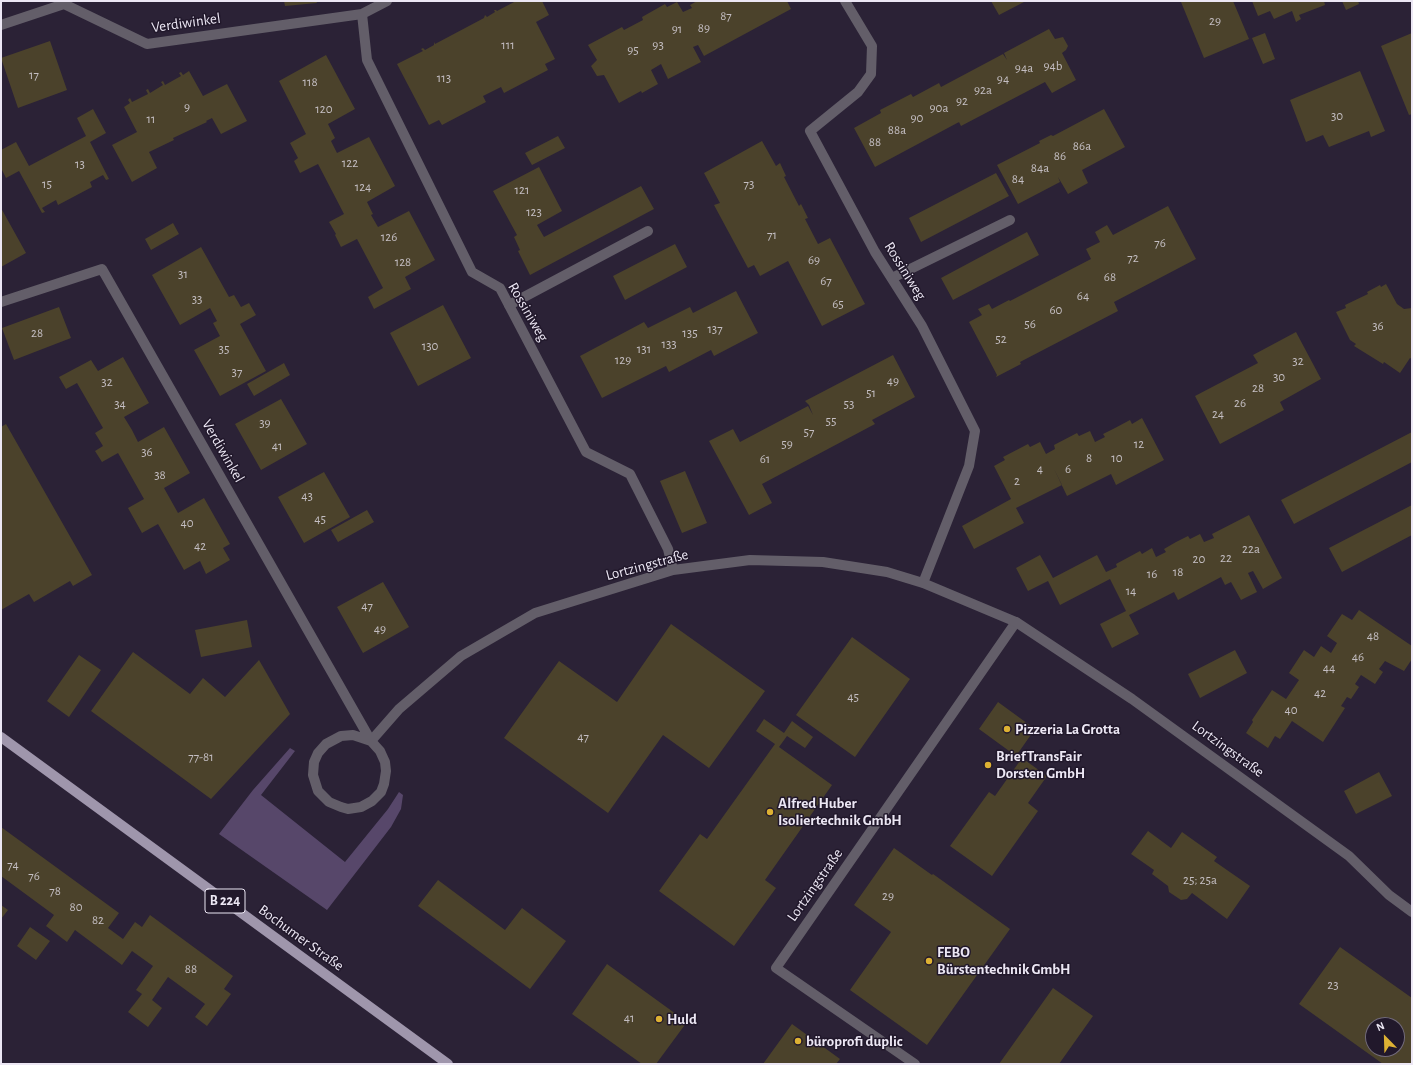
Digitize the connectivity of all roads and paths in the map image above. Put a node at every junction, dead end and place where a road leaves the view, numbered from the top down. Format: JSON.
{"nodes":[{"id":1,"x":388,"y":1,"type":"edge"},
{"id":2,"x":845,"y":1,"type":"edge"},
{"id":3,"x":362,"y":14,"type":"junction"},
{"id":4,"x":1,"y":25,"type":"edge"},
{"id":5,"x":1010,"y":220,"type":"dead end"},
{"id":6,"x":648,"y":231,"type":"dead end"},
{"id":7,"x":892,"y":278,"type":"junction"},
{"id":8,"x":1,"y":302,"type":"edge"},
{"id":9,"x":509,"y":305,"type":"junction"},
{"id":10,"x":674,"y":570,"type":"junction"},
{"id":11,"x":923,"y":583,"type":"junction"},
{"id":12,"x":1016,"y":622,"type":"junction"},
{"id":13,"x":1,"y":738,"type":"edge"},
{"id":14,"x":371,"y":741,"type":"junction"},
{"id":15,"x":1412,"y":912,"type":"edge"},
{"id":16,"x":448,"y":1064,"type":"edge"},
{"id":17,"x":915,"y":1064,"type":"edge"}],
"edges":[{"from":1,"to":3,"type":"street"},
{"from":2,"to":7,"type":"street","name":"Rossiniweg"},
{"from":3,"to":4,"type":"street","name":"Verdiwinkel"},
{"from":3,"to":9,"type":"street","name":"Rossiniweg"},
{"from":5,"to":7,"type":"street"},
{"from":6,"to":9,"type":"street"},
{"from":7,"to":11,"type":"street","name":"Rossiniweg"},
{"from":8,"to":14,"type":"street","name":"Verdiwinkel"},
{"from":9,"to":10,"type":"street","name":"Rossiniweg"},
{"from":10,"to":11,"type":"street","name":"Lortzingstraße"},
{"from":10,"to":14,"type":"street","name":"Lortzingstraße"},
{"from":11,"to":12,"type":"street","name":"Lortzingstraße"},
{"from":12,"to":15,"type":"street","name":"Lortzingstraße"},
{"from":12,"to":17,"type":"street","name":"Lortzingstraße"},
{"from":13,"to":16,"type":"main road","name":"Bochumer Straße","number":"B 224"},
{"from":14,"to":14,"type":"street"}]}
